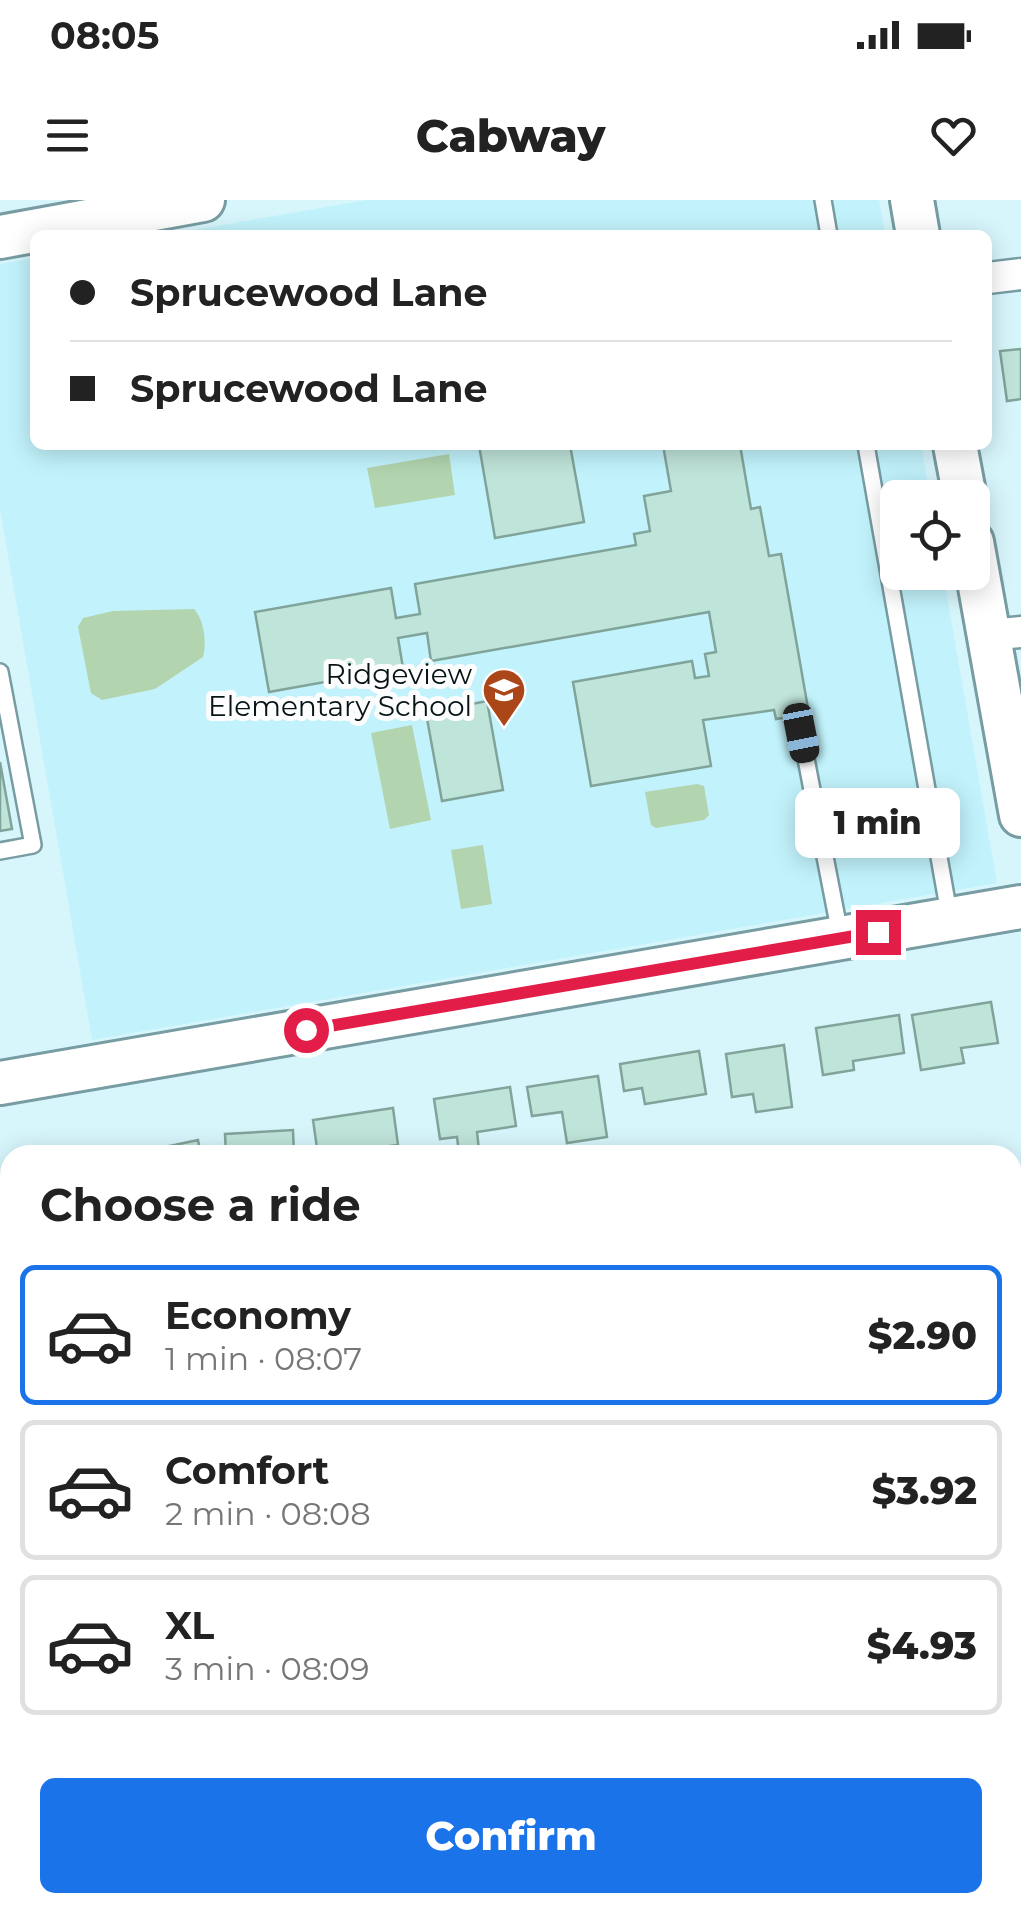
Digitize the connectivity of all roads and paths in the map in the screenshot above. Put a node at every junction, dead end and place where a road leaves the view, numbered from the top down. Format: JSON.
{"nodes":[{"id":1,"x":203,"y":200,"type":"edge"},
{"id":2,"x":822,"y":200,"type":"edge"},
{"id":3,"x":912,"y":200,"type":"edge"},
{"id":4,"x":146,"y":205,"type":"edge"},
{"id":5,"x":35,"y":230,"type":"edge"},
{"id":6,"x":828,"y":230,"type":"edge"},
{"id":7,"x":917,"y":230,"type":"edge"},
{"id":8,"x":30,"y":231,"type":"edge"},
{"id":9,"x":0,"y":238,"type":"edge"},
{"id":10,"x":1021,"y":274,"type":"edge"},
{"id":11,"x":992,"y":278,"type":"edge"},
{"id":12,"x":867,"y":450,"type":"edge"},
{"id":13,"x":956,"y":450,"type":"edge"},
{"id":14,"x":962,"y":480,"type":"edge"},
{"id":15,"x":989,"y":590,"type":"edge"},
{"id":16,"x":1005,"y":633,"type":"edge"},
{"id":17,"x":0,"y":672,"type":"edge"},
{"id":18,"x":801,"y":733,"type":"dead end"},
{"id":19,"x":1021,"y":816,"type":"edge"},
{"id":20,"x":0,"y":851,"type":"edge"},
{"id":21,"x":1021,"y":907,"type":"edge"},
{"id":22,"x":950,"y":919,"type":"junction"},
{"id":23,"x":841,"y":938,"type":"junction"},
{"id":24,"x":0,"y":1083,"type":"edge"}],
"edges":[{"from":1,"to":4,"type":"street"},
{"from":2,"to":6,"type":"lane"},
{"from":3,"to":7,"type":"street"},
{"from":4,"to":5,"type":"street"},
{"from":8,"to":9,"type":"street"},
{"from":10,"to":11,"type":"street"},
{"from":12,"to":22,"type":"lane"},
{"from":13,"to":14,"type":"street"},
{"from":15,"to":16,"type":"street"},
{"from":16,"to":19,"type":"street"},
{"from":17,"to":20,"type":"lane"},
{"from":18,"to":23,"type":"lane"},
{"from":21,"to":22,"type":"street"},
{"from":22,"to":23,"type":"street"},
{"from":23,"to":24,"type":"street"}]}
